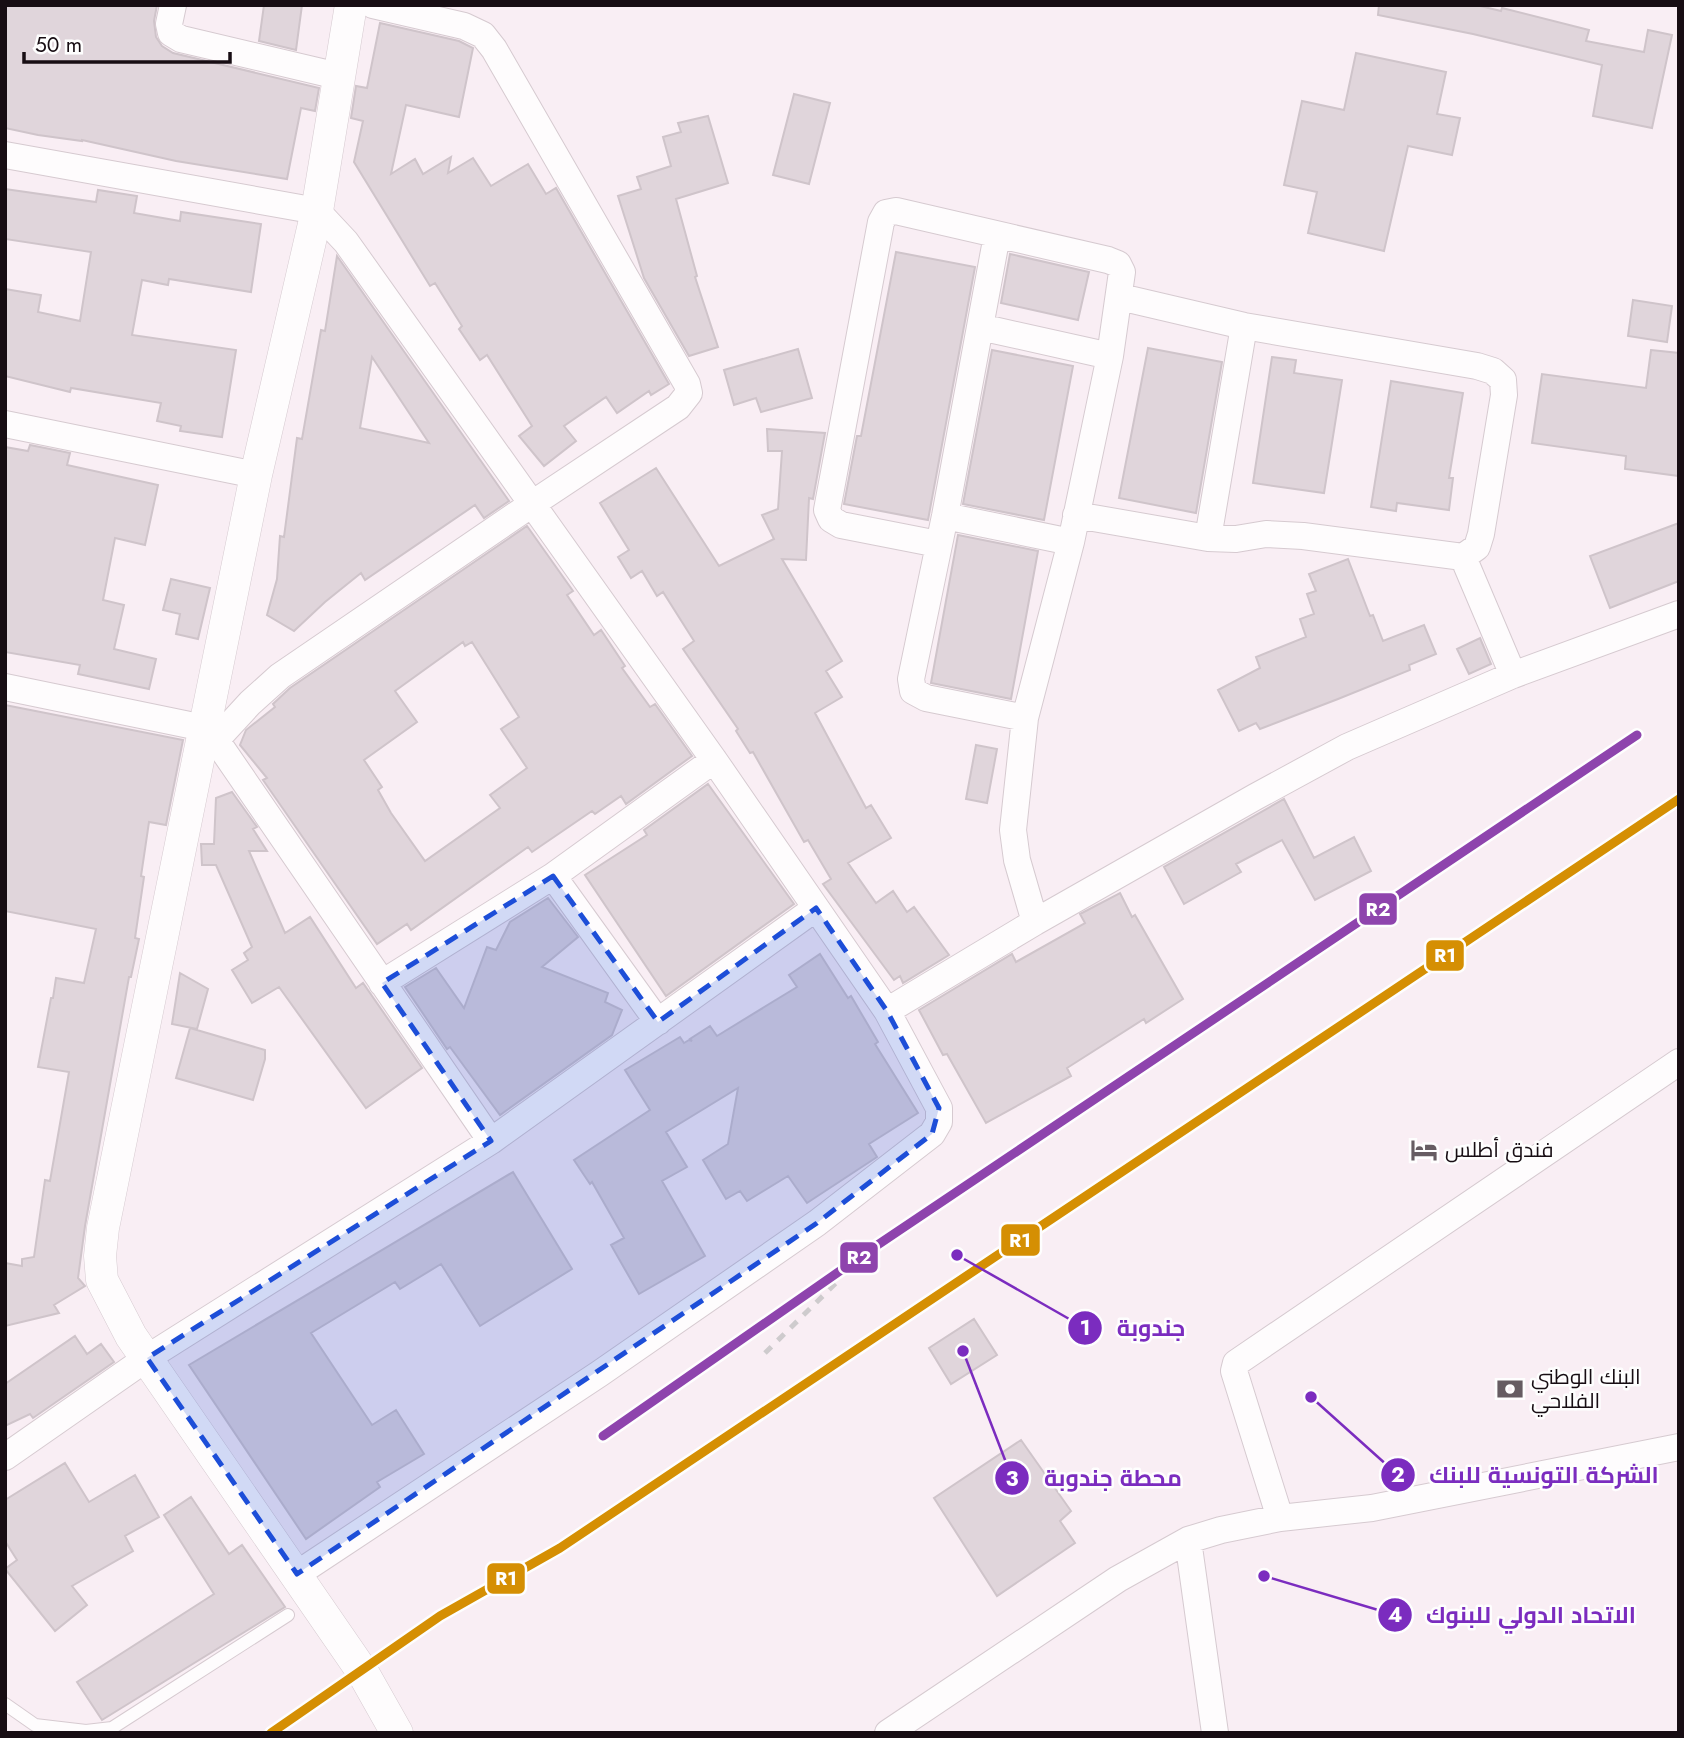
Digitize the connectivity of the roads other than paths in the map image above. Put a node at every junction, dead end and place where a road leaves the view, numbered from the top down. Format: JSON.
{"nodes":[{"id":1,"x":173,"y":5,"type":"edge"},
{"id":2,"x":351,"y":5,"type":"edge"},
{"id":3,"x":373,"y":5,"type":"edge"},
{"id":4,"x":338,"y":76,"type":"junction"},
{"id":5,"x":5,"y":155,"type":"edge"},
{"id":6,"x":317,"y":211,"type":"junction"},
{"id":7,"x":997,"y":235,"type":"junction"},
{"id":8,"x":1120,"y":297,"type":"junction"},
{"id":9,"x":1244,"y":326,"type":"junction"},
{"id":10,"x":980,"y":327,"type":"junction"},
{"id":11,"x":1110,"y":356,"type":"junction"},
{"id":12,"x":5,"y":424,"type":"edge"},
{"id":13,"x":256,"y":475,"type":"junction"},
{"id":14,"x":532,"y":504,"type":"junction"},
{"id":15,"x":1076,"y":515,"type":"junction"},
{"id":16,"x":945,"y":516,"type":"junction"},
{"id":17,"x":1208,"y":538,"type":"junction"},
{"id":18,"x":1070,"y":542,"type":"junction"},
{"id":19,"x":938,"y":544,"type":"junction"},
{"id":20,"x":1463,"y":556,"type":"junction"},
{"id":21,"x":1679,"y":614,"type":"edge"},
{"id":22,"x":1513,"y":675,"type":"junction"},
{"id":23,"x":5,"y":687,"type":"edge"},
{"id":24,"x":1025,"y":718,"type":"junction"},
{"id":25,"x":210,"y":734,"type":"junction"},
{"id":26,"x":714,"y":760,"type":"junction"},
{"id":27,"x":553,"y":876,"type":"junction"},
{"id":28,"x":816,"y":908,"type":"junction"},
{"id":29,"x":1035,"y":922,"type":"junction"},
{"id":30,"x":383,"y":984,"type":"junction"},
{"id":31,"x":887,"y":1011,"type":"junction"},
{"id":32,"x":658,"y":1021,"type":"junction"},
{"id":33,"x":1679,"y":1062,"type":"edge"},
{"id":34,"x":491,"y":1141,"type":"junction"},
{"id":35,"x":147,"y":1358,"type":"junction"},
{"id":36,"x":1679,"y":1447,"type":"edge"},
{"id":37,"x":5,"y":1457,"type":"edge"},
{"id":38,"x":1279,"y":1518,"type":"junction"},
{"id":39,"x":1188,"y":1540,"type":"junction"},
{"id":40,"x":297,"y":1574,"type":"junction"},
{"id":41,"x":288,"y":1615,"type":"dead end"},
{"id":42,"x":5,"y":1704,"type":"edge"},
{"id":43,"x":397,"y":1733,"type":"edge"},
{"id":44,"x":888,"y":1733,"type":"edge"},
{"id":45,"x":1215,"y":1733,"type":"edge"}],
"edges":[{"from":1,"to":4,"type":"street"},
{"from":2,"to":4,"type":"street"},
{"from":3,"to":14,"type":"street"},
{"from":4,"to":6,"type":"street"},
{"from":5,"to":6,"type":"street"},
{"from":6,"to":13,"type":"street"},
{"from":6,"to":14,"type":"street"},
{"from":7,"to":8,"type":"street"},
{"from":7,"to":10,"type":"street"},
{"from":7,"to":19,"type":"street"},
{"from":8,"to":9,"type":"street"},
{"from":8,"to":11,"type":"street"},
{"from":9,"to":17,"type":"street"},
{"from":9,"to":20,"type":"street"},
{"from":10,"to":11,"type":"street"},
{"from":10,"to":16,"type":"street"},
{"from":11,"to":15,"type":"street"},
{"from":12,"to":13,"type":"street"},
{"from":13,"to":25,"type":"street"},
{"from":14,"to":25,"type":"street"},
{"from":14,"to":26,"type":"street"},
{"from":15,"to":17,"type":"street"},
{"from":15,"to":18,"type":"street"},
{"from":16,"to":18,"type":"street"},
{"from":16,"to":19,"type":"street"},
{"from":17,"to":20,"type":"street"},
{"from":18,"to":24,"type":"street"},
{"from":19,"to":24,"type":"street"},
{"from":20,"to":22,"type":"street"},
{"from":21,"to":22,"type":"street"},
{"from":22,"to":29,"type":"street"},
{"from":23,"to":25,"type":"street"},
{"from":24,"to":29,"type":"street"},
{"from":25,"to":30,"type":"street"},
{"from":25,"to":35,"type":"street"},
{"from":26,"to":27,"type":"street"},
{"from":26,"to":28,"type":"street"},
{"from":27,"to":30,"type":"street"},
{"from":27,"to":32,"type":"street"},
{"from":28,"to":31,"type":"street"},
{"from":28,"to":32,"type":"street"},
{"from":29,"to":31,"type":"street"},
{"from":30,"to":34,"type":"street"},
{"from":31,"to":40,"type":"street"},
{"from":32,"to":34,"type":"street"},
{"from":33,"to":38,"type":"street"},
{"from":34,"to":35,"type":"street"},
{"from":35,"to":37,"type":"street"},
{"from":35,"to":40,"type":"street"},
{"from":36,"to":38,"type":"street"},
{"from":38,"to":39,"type":"street"},
{"from":39,"to":44,"type":"street"},
{"from":39,"to":45,"type":"street"},
{"from":40,"to":43,"type":"street"},
{"from":41,"to":42,"type":"lane"}]}
